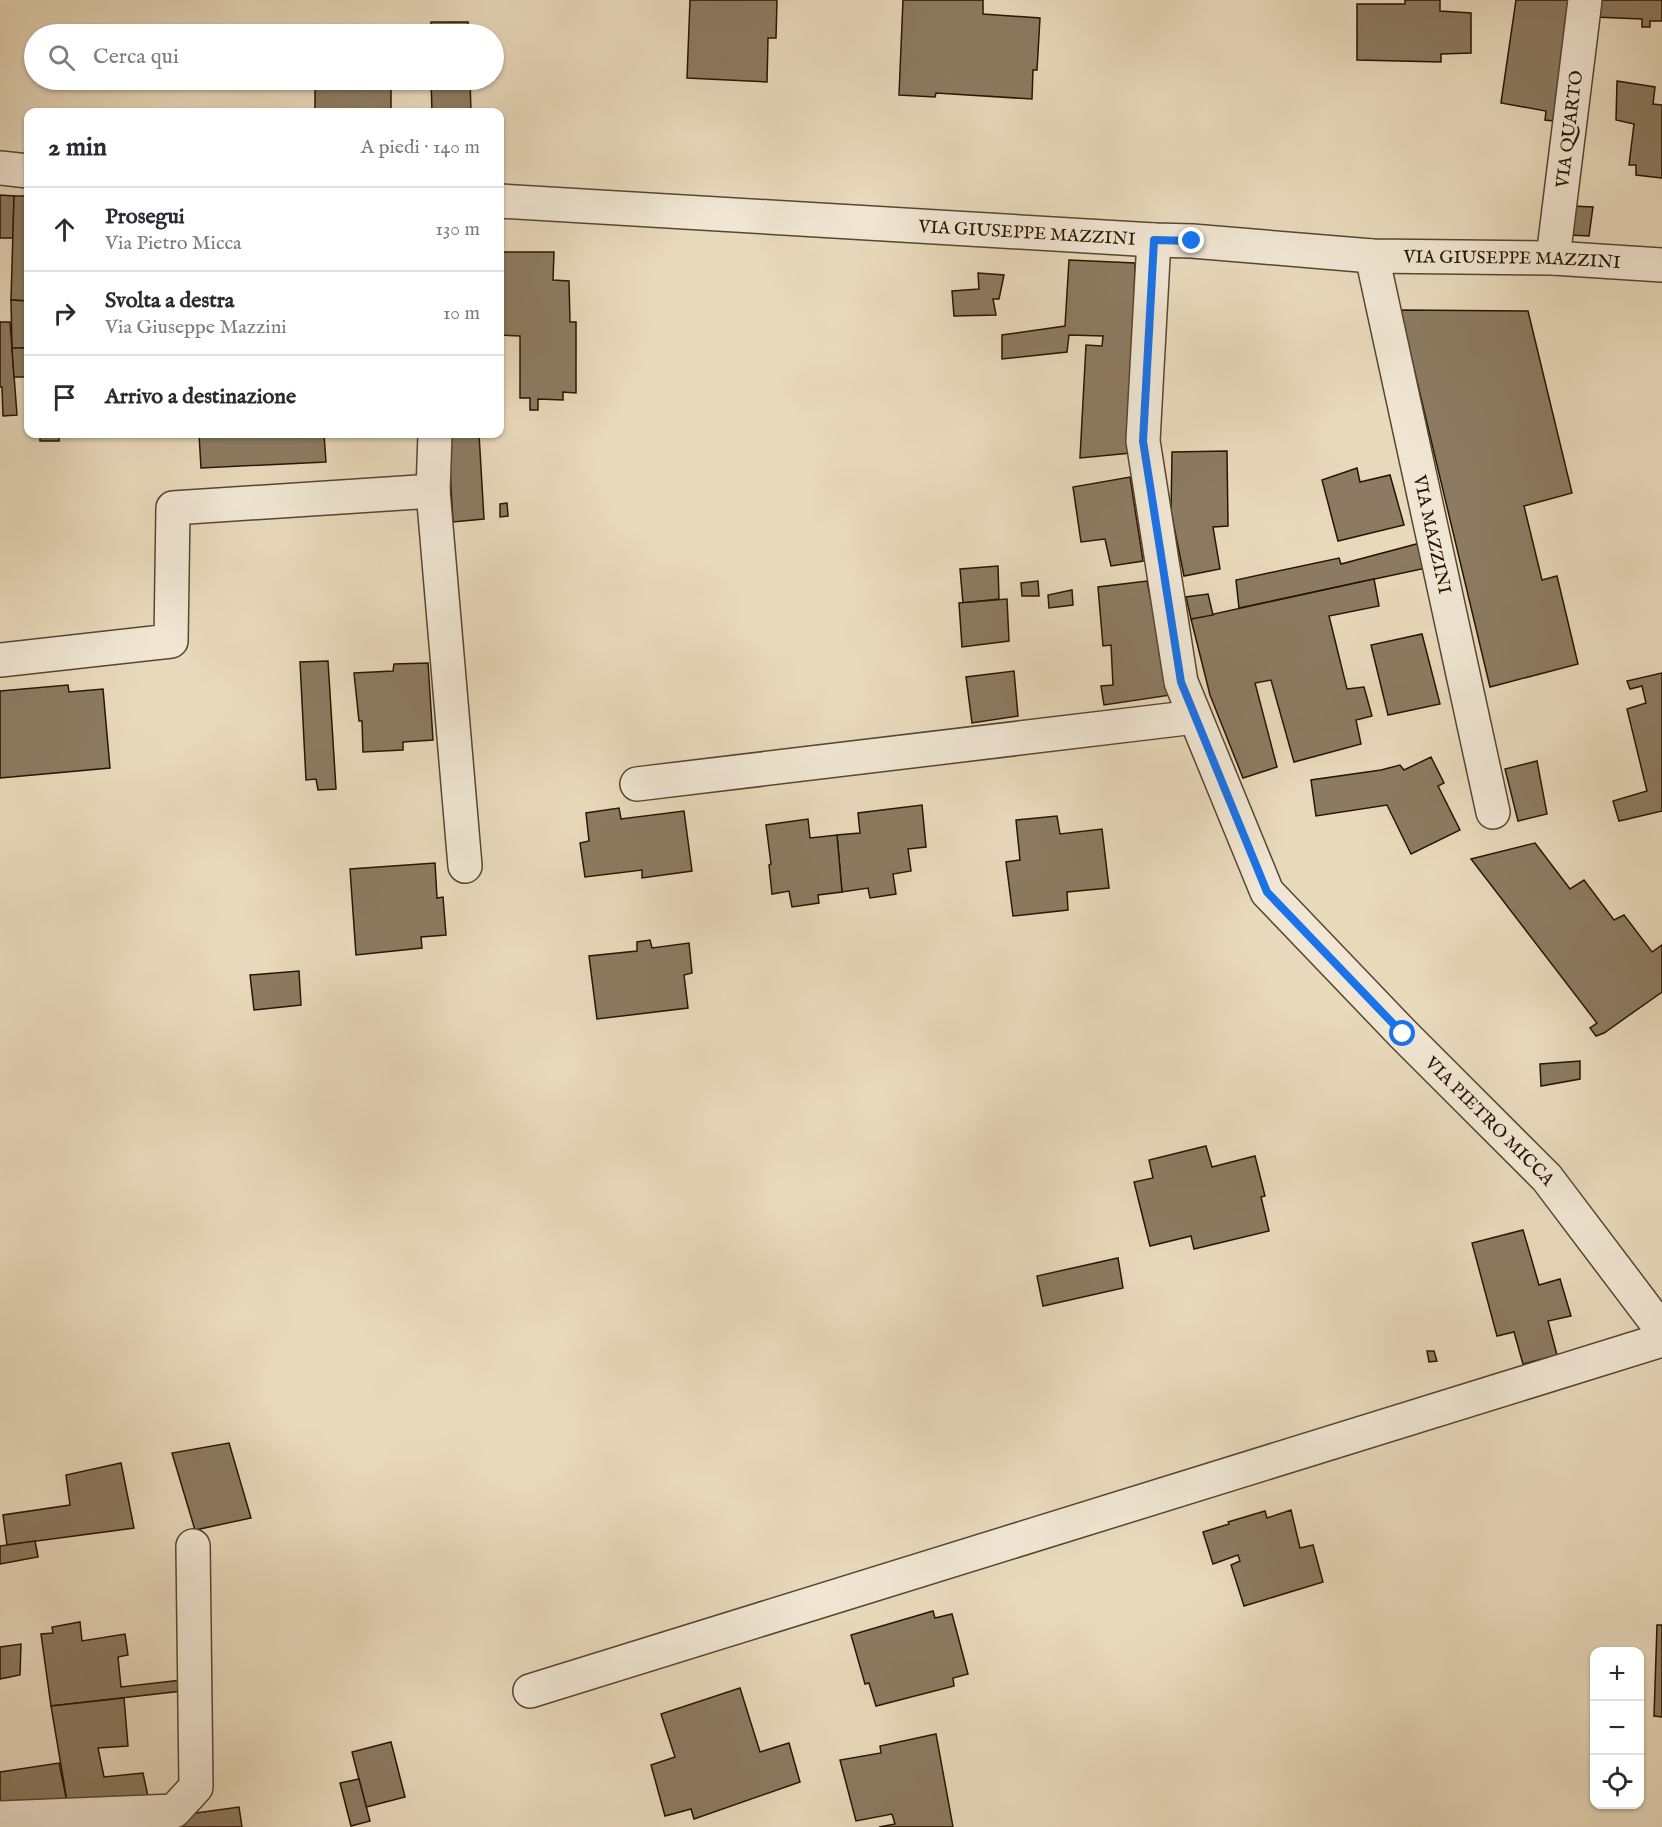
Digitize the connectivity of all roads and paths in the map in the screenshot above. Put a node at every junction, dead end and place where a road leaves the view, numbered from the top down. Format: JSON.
{"nodes":[{"id":1,"x":1585,"y":0,"type":"edge"},
{"id":2,"x":0,"y":168,"type":"edge"},
{"id":3,"x":24,"y":171,"type":"edge"},
{"id":4,"x":504,"y":201,"type":"edge"},
{"id":5,"x":1154,"y":240,"type":"junction"},
{"id":6,"x":1372,"y":256,"type":"junction"},
{"id":7,"x":1553,"y":258,"type":"junction"},
{"id":8,"x":1662,"y":265,"type":"edge"},
{"id":9,"x":435,"y":438,"type":"edge"},
{"id":10,"x":433,"y":491,"type":"junction"},
{"id":11,"x":0,"y":660,"type":"edge"},
{"id":12,"x":1195,"y":717,"type":"junction"},
{"id":13,"x":637,"y":784,"type":"dead end"},
{"id":14,"x":1493,"y":812,"type":"dead end"},
{"id":15,"x":465,"y":866,"type":"dead end"},
{"id":16,"x":1662,"y":1330,"type":"edge"},
{"id":17,"x":1662,"y":1340,"type":"edge"},
{"id":18,"x":193,"y":1546,"type":"dead end"},
{"id":19,"x":530,"y":1691,"type":"dead end"},
{"id":20,"x":0,"y":1818,"type":"edge"}],
"edges":[{"from":1,"to":7,"type":"street","name":"VIA QUARTO"},
{"from":2,"to":3,"type":"street"},
{"from":4,"to":5,"type":"street","name":"VIA GIUSEPPE MAZZINI"},
{"from":5,"to":6,"type":"street","name":"VIA GIUSEPPE MAZZINI"},
{"from":5,"to":12,"type":"street","name":"VIA PIETRO MICCA"},
{"from":6,"to":7,"type":"street","name":"VIA GIUSEPPE MAZZINI"},
{"from":6,"to":14,"type":"street","name":"VIA MAZZINI"},
{"from":7,"to":8,"type":"street","name":"VIA GIUSEPPE MAZZINI"},
{"from":9,"to":10,"type":"street"},
{"from":10,"to":11,"type":"street"},
{"from":10,"to":15,"type":"street"},
{"from":12,"to":13,"type":"street"},
{"from":12,"to":16,"type":"street","name":"VIA PIETRO MICCA"},
{"from":17,"to":19,"type":"street"},
{"from":18,"to":20,"type":"street"}]}
